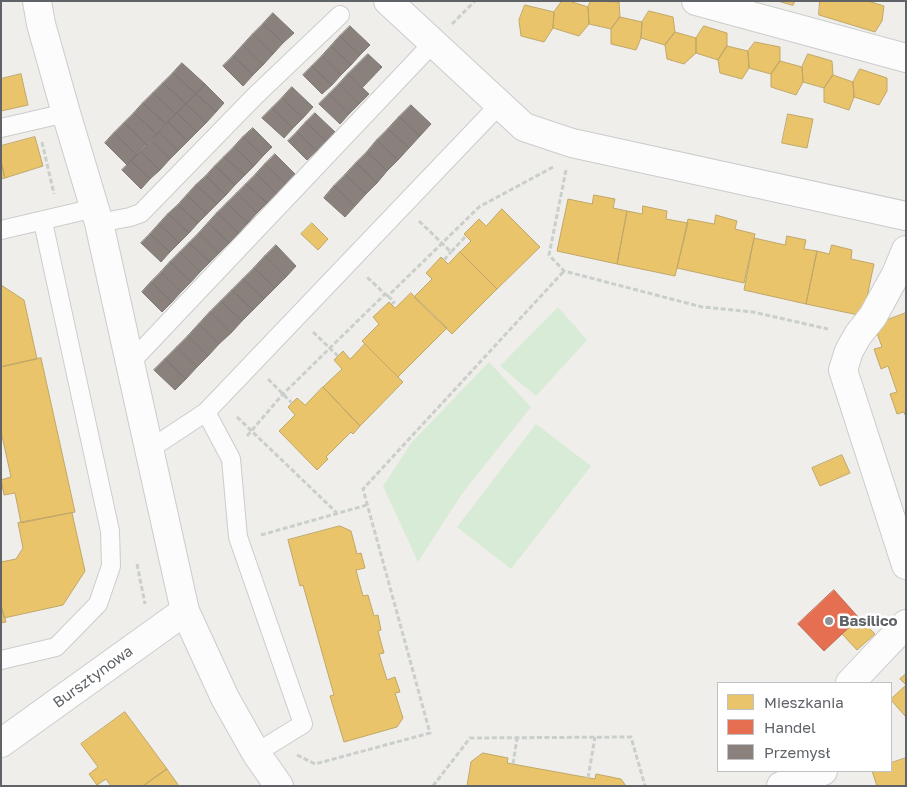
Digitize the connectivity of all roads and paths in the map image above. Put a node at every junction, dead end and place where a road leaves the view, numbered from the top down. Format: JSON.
{"nodes":[{"id":1,"x":37,"y":1,"type":"edge"},
{"id":2,"x":388,"y":1,"type":"edge"},
{"id":3,"x":696,"y":1,"type":"edge"},
{"id":4,"x":340,"y":15,"type":"dead end"},
{"id":5,"x":433,"y":43,"type":"junction"},
{"id":6,"x":906,"y":58,"type":"edge"},
{"id":7,"x":500,"y":104,"type":"junction"},
{"id":8,"x":66,"y":113,"type":"junction"},
{"id":9,"x":1,"y":128,"type":"edge"},
{"id":10,"x":570,"y":151,"type":"junction"},
{"id":11,"x":403,"y":205,"type":"junction"},
{"id":12,"x":97,"y":216,"type":"junction"},
{"id":13,"x":906,"y":216,"type":"edge"},
{"id":14,"x":43,"y":222,"type":"junction"},
{"id":15,"x":1,"y":230,"type":"edge"},
{"id":16,"x":466,"y":236,"type":"dead end"},
{"id":17,"x":442,"y":243,"type":"junction"},
{"id":18,"x":906,"y":250,"type":"edge"},
{"id":19,"x":451,"y":252,"type":"junction"},
{"id":20,"x":444,"y":260,"type":"dead end"},
{"id":21,"x":350,"y":261,"type":"junction"},
{"id":22,"x":564,"y":271,"type":"junction"},
{"id":23,"x":387,"y":295,"type":"junction"},
{"id":24,"x":392,"y":304,"type":"dead end"},
{"id":25,"x":297,"y":316,"type":"junction"},
{"id":26,"x":858,"y":335,"type":"junction"},
{"id":27,"x":330,"y":349,"type":"junction"},
{"id":28,"x":338,"y":356,"type":"dead end"},
{"id":29,"x":252,"y":363,"type":"junction"},
{"id":30,"x":129,"y":364,"type":"junction"},
{"id":31,"x":283,"y":394,"type":"junction"},
{"id":32,"x":218,"y":398,"type":"junction"},
{"id":33,"x":292,"y":403,"type":"dead end"},
{"id":34,"x":206,"y":412,"type":"junction"},
{"id":35,"x":251,"y":430,"type":"junction"},
{"id":36,"x":150,"y":449,"type":"junction"},
{"id":37,"x":232,"y":459,"type":"junction"},
{"id":38,"x":367,"y":505,"type":"junction"},
{"id":39,"x":337,"y":513,"type":"junction"},
{"id":40,"x":240,"y":541,"type":"junction"},
{"id":41,"x":906,"y":565,"type":"edge"},
{"id":42,"x":186,"y":611,"type":"junction"},
{"id":43,"x":906,"y":624,"type":"edge"},
{"id":44,"x":1,"y":660,"type":"edge"},
{"id":45,"x":851,"y":682,"type":"edge"},
{"id":46,"x":595,"y":737,"type":"junction"},
{"id":47,"x":517,"y":738,"type":"junction"},
{"id":48,"x":1,"y":743,"type":"edge"},
{"id":49,"x":267,"y":746,"type":"junction"},
{"id":50,"x":513,"y":764,"type":"dead end"},
{"id":51,"x":820,"y":772,"type":"edge"},
{"id":52,"x":823,"y":772,"type":"edge"},
{"id":53,"x":588,"y":778,"type":"dead end"},
{"id":54,"x":279,"y":786,"type":"edge"},
{"id":55,"x":433,"y":786,"type":"edge"},
{"id":56,"x":645,"y":786,"type":"edge"},
{"id":57,"x":781,"y":786,"type":"edge"},
{"id":58,"x":829,"y":786,"type":"edge"}],
"edges":[{"from":1,"to":8,"type":"street"},
{"from":2,"to":5,"type":"street"},
{"from":3,"to":6,"type":"street"},
{"from":4,"to":12,"type":"lane"},
{"from":5,"to":7,"type":"street"},
{"from":5,"to":30,"type":"lane"},
{"from":7,"to":10,"type":"street"},
{"from":7,"to":11,"type":"lane"},
{"from":8,"to":9,"type":"lane"},
{"from":8,"to":12,"type":"street"},
{"from":10,"to":13,"type":"street"},
{"from":10,"to":17,"type":"path"},
{"from":10,"to":22,"type":"path"},
{"from":11,"to":17,"type":"path"},
{"from":11,"to":21,"type":"lane"},
{"from":12,"to":14,"type":"lane"},
{"from":12,"to":30,"type":"street"},
{"from":14,"to":15,"type":"lane"},
{"from":14,"to":44,"type":"lane"},
{"from":16,"to":19,"type":"path"},
{"from":17,"to":19,"type":"path"},
{"from":17,"to":23,"type":"path"},
{"from":18,"to":26,"type":"street"},
{"from":19,"to":20,"type":"path"},
{"from":21,"to":23,"type":"path"},
{"from":21,"to":25,"type":"lane"},
{"from":22,"to":26,"type":"path"},
{"from":22,"to":38,"type":"path"},
{"from":23,"to":24,"type":"path"},
{"from":23,"to":27,"type":"path"},
{"from":25,"to":27,"type":"path"},
{"from":25,"to":29,"type":"lane"},
{"from":26,"to":41,"type":"street"},
{"from":27,"to":28,"type":"path"},
{"from":27,"to":31,"type":"path"},
{"from":29,"to":31,"type":"path"},
{"from":29,"to":32,"type":"lane"},
{"from":30,"to":36,"type":"street"},
{"from":31,"to":33,"type":"path"},
{"from":31,"to":35,"type":"path"},
{"from":32,"to":34,"type":"lane"},
{"from":32,"to":35,"type":"path"},
{"from":34,"to":36,"type":"lane"},
{"from":34,"to":37,"type":"lane"},
{"from":35,"to":37,"type":"path"},
{"from":35,"to":39,"type":"path"},
{"from":36,"to":42,"type":"street"},
{"from":37,"to":40,"type":"lane"},
{"from":38,"to":39,"type":"path"},
{"from":38,"to":49,"type":"path"},
{"from":39,"to":40,"type":"path"},
{"from":40,"to":49,"type":"lane"},
{"from":42,"to":48,"type":"street","name":"Bursztynowa"},
{"from":42,"to":49,"type":"street"},
{"from":43,"to":45,"type":"street"},
{"from":46,"to":47,"type":"path"},
{"from":46,"to":53,"type":"path"},
{"from":46,"to":56,"type":"path"},
{"from":47,"to":50,"type":"path"},
{"from":47,"to":55,"type":"path"},
{"from":49,"to":54,"type":"street"},
{"from":51,"to":57,"type":"street"},
{"from":52,"to":58,"type":"street"}]}
